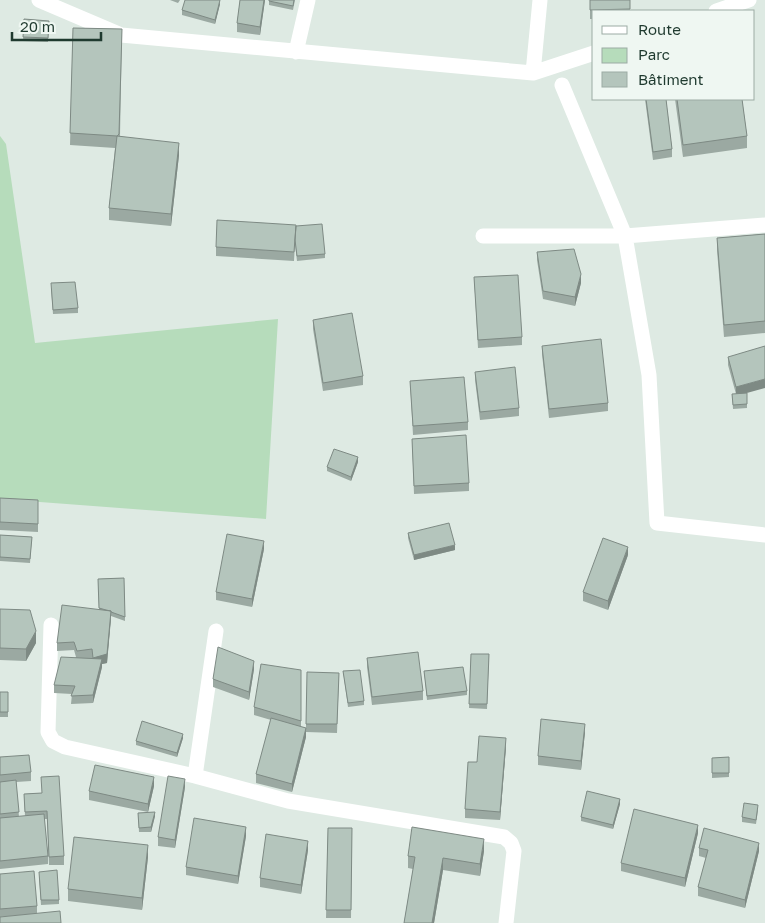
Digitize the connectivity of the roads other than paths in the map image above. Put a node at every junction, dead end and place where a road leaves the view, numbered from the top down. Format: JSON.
{"nodes":[{"id":1,"x":40,"y":0,"type":"edge"},
{"id":2,"x":308,"y":0,"type":"edge"},
{"id":3,"x":540,"y":0,"type":"edge"},
{"id":4,"x":749,"y":0,"type":"edge"},
{"id":5,"x":719,"y":10,"type":"edge"},
{"id":6,"x":296,"y":52,"type":"junction"},
{"id":7,"x":592,"y":54,"type":"edge"},
{"id":8,"x":532,"y":73,"type":"junction"},
{"id":9,"x":562,"y":85,"type":"dead end"},
{"id":10,"x":765,"y":225,"type":"edge"},
{"id":11,"x":484,"y":236,"type":"dead end"},
{"id":12,"x":625,"y":236,"type":"junction"},
{"id":13,"x":765,"y":535,"type":"edge"},
{"id":14,"x":51,"y":626,"type":"dead end"},
{"id":15,"x":216,"y":631,"type":"dead end"},
{"id":16,"x":195,"y":776,"type":"junction"},
{"id":17,"x":506,"y":923,"type":"edge"}],
"edges":[{"from":1,"to":6,"type":"street"},
{"from":2,"to":6,"type":"street"},
{"from":3,"to":8,"type":"street"},
{"from":4,"to":5,"type":"street"},
{"from":6,"to":8,"type":"street"},
{"from":7,"to":8,"type":"street"},
{"from":9,"to":12,"type":"street"},
{"from":10,"to":12,"type":"street"},
{"from":11,"to":12,"type":"street"},
{"from":12,"to":13,"type":"street"},
{"from":14,"to":16,"type":"street"},
{"from":15,"to":16,"type":"street"},
{"from":16,"to":17,"type":"street"}]}
